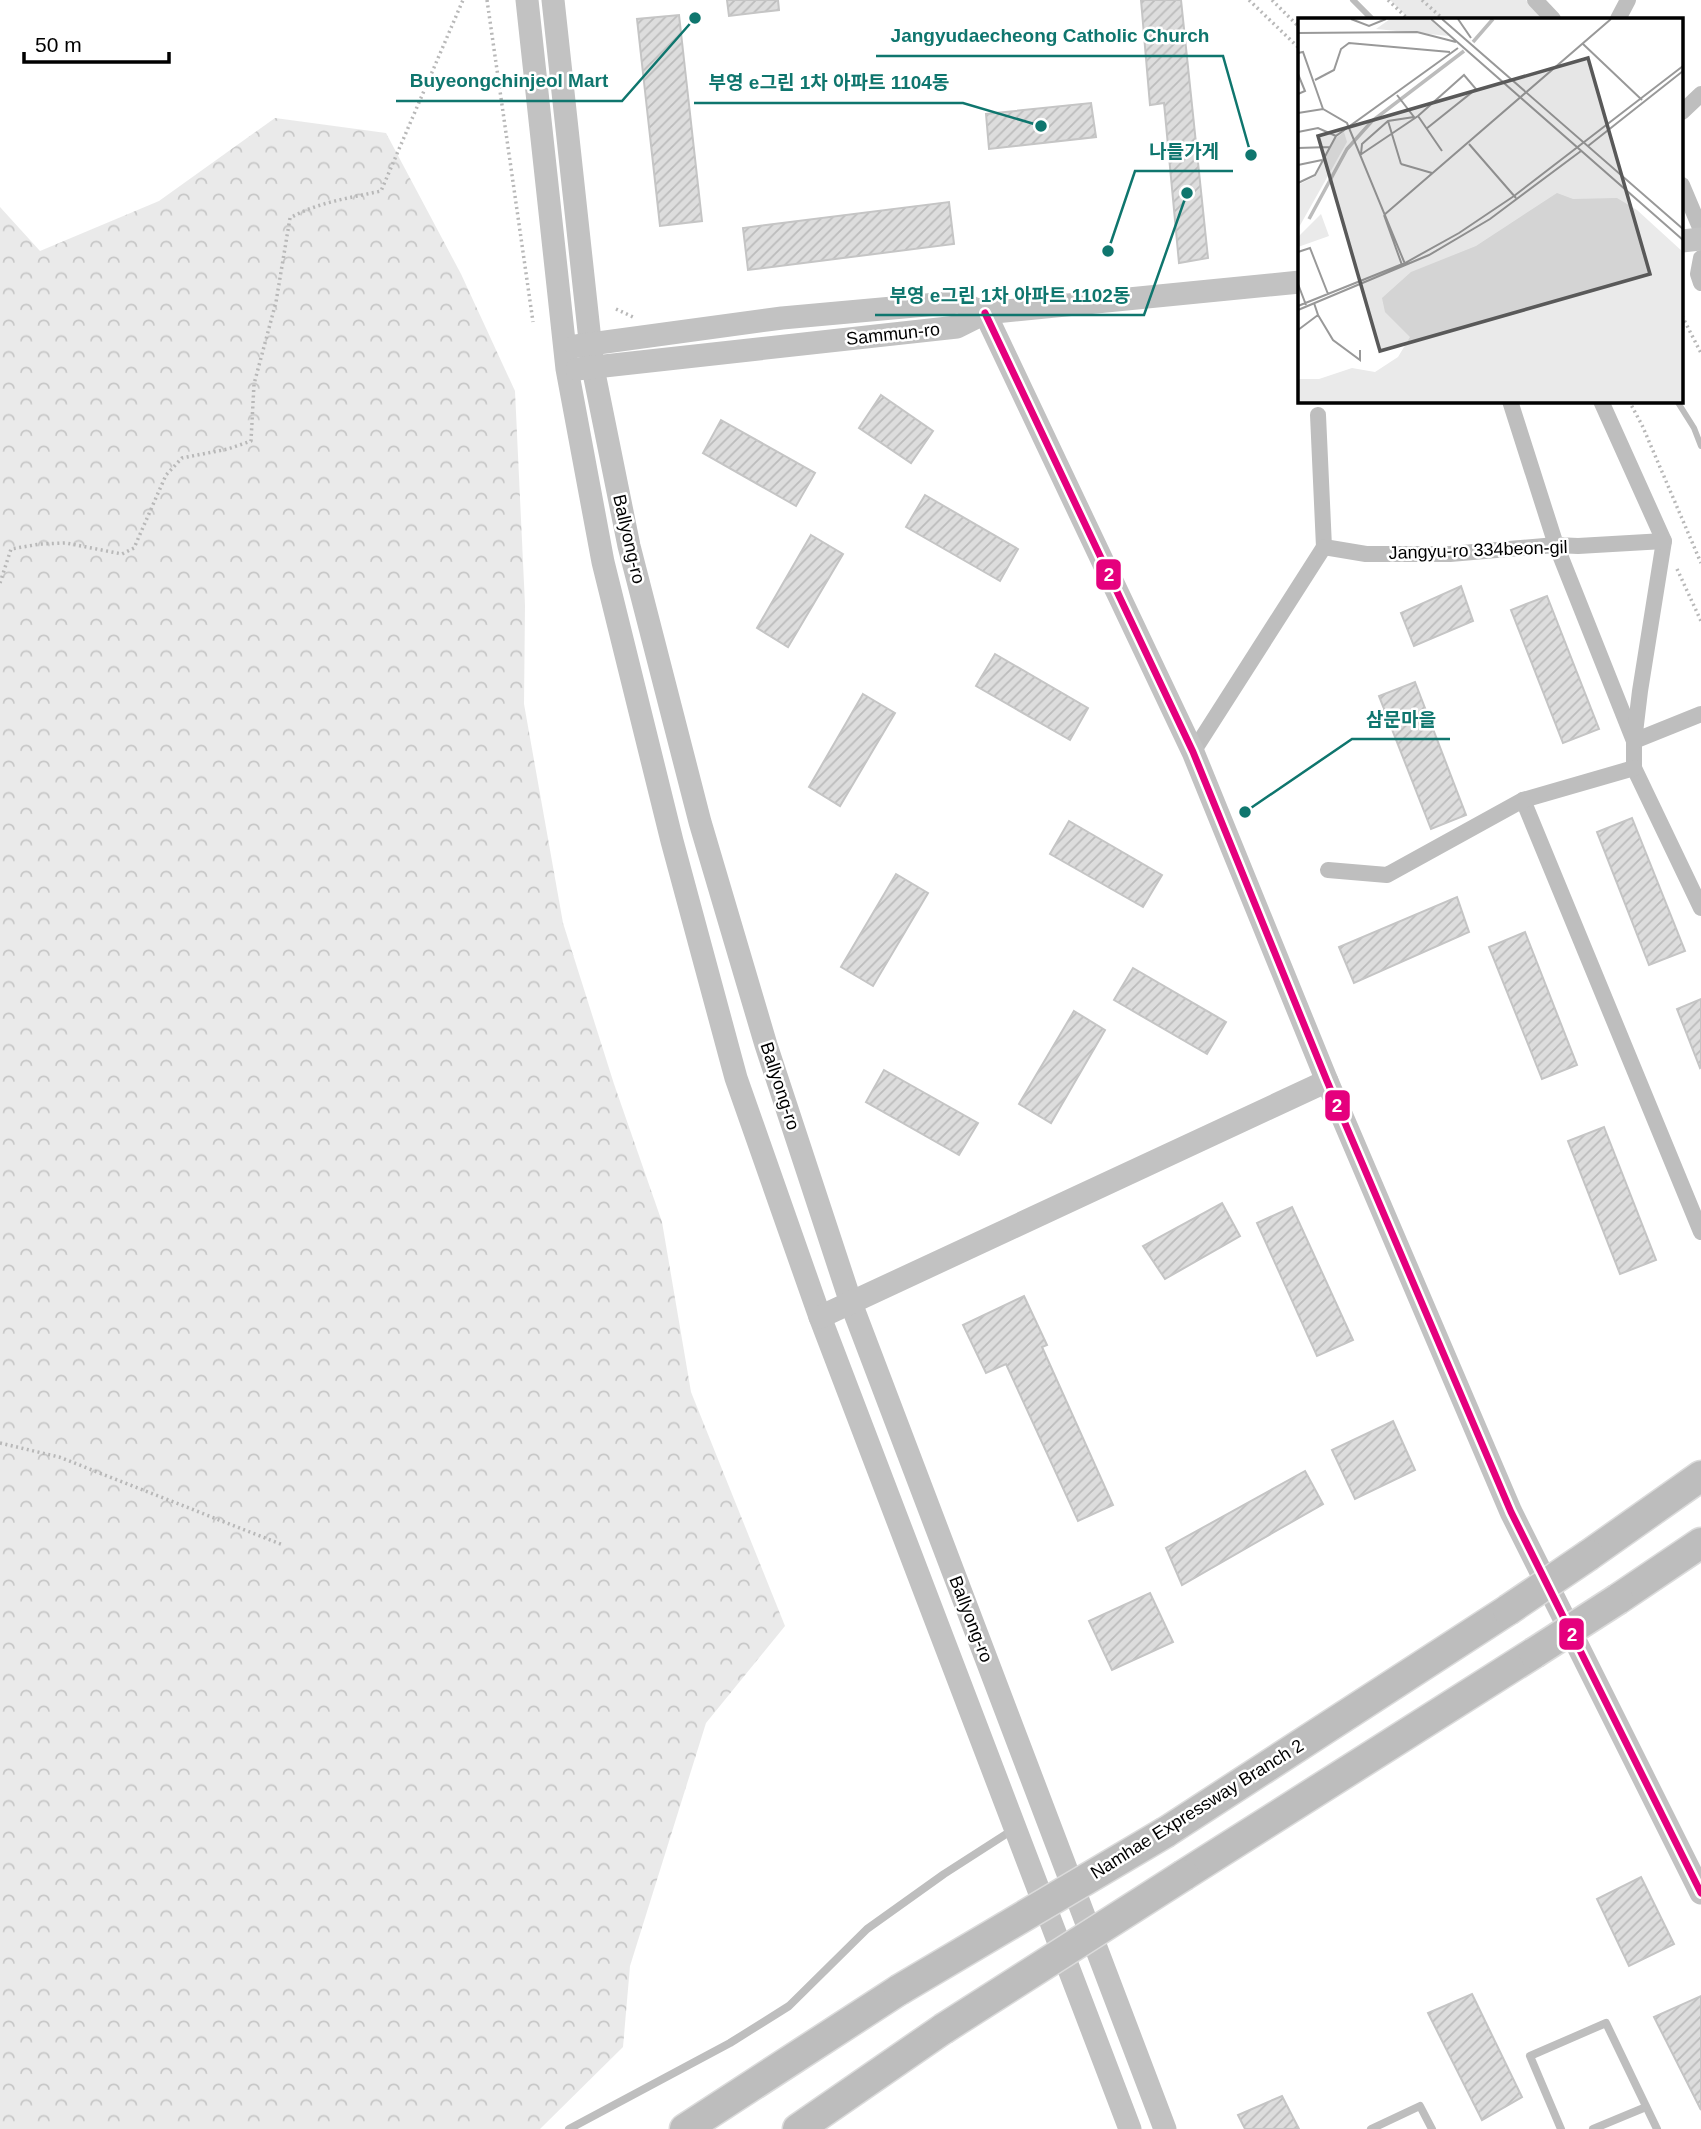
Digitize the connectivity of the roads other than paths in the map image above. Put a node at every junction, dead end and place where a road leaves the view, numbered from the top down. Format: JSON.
{"nodes":[{"id":1,"x":527,"y":0,"type":"edge"},
{"id":2,"x":553,"y":0,"type":"edge"},
{"id":3,"x":1535,"y":0,"type":"edge"},
{"id":4,"x":1628,"y":0,"type":"edge"},
{"id":5,"x":1552,"y":18,"type":"edge"},
{"id":6,"x":1619,"y":18,"type":"edge"},
{"id":7,"x":1701,"y":94,"type":"edge"},
{"id":8,"x":1684,"y":110,"type":"edge"},
{"id":9,"x":1684,"y":190,"type":"edge"},
{"id":10,"x":1701,"y":230,"type":"edge"},
{"id":11,"x":1701,"y":258,"type":"edge"},
{"id":12,"x":1298,"y":282,"type":"edge"},
{"id":13,"x":1701,"y":283,"type":"edge"},
{"id":14,"x":985,"y":313,"type":"junction"},
{"id":15,"x":590,"y":345,"type":"junction"},
{"id":16,"x":566,"y":358,"type":"junction"},
{"id":17,"x":593,"y":368,"type":"junction"},
{"id":18,"x":1510,"y":402,"type":"edge"},
{"id":19,"x":1601,"y":402,"type":"edge"},
{"id":20,"x":1318,"y":415,"type":"dead end"},
{"id":21,"x":1664,"y":541,"type":"junction"},
{"id":22,"x":1556,"y":545,"type":"junction"},
{"id":23,"x":1324,"y":547,"type":"junction"},
{"id":24,"x":1701,"y":714,"type":"edge"},
{"id":25,"x":1634,"y":741,"type":"junction"},
{"id":26,"x":1193,"y":752,"type":"junction"},
{"id":27,"x":1634,"y":768,"type":"junction"},
{"id":28,"x":1523,"y":800,"type":"junction"},
{"id":29,"x":1328,"y":870,"type":"dead end"},
{"id":30,"x":1701,"y":908,"type":"edge"},
{"id":31,"x":1327,"y":1081,"type":"junction"},
{"id":32,"x":1701,"y":1232,"type":"edge"},
{"id":33,"x":851,"y":1303,"type":"junction"},
{"id":34,"x":820,"y":1317,"type":"junction"},
{"id":35,"x":1701,"y":1476,"type":"edge"},
{"id":36,"x":1701,"y":1543,"type":"edge"},
{"id":37,"x":1016,"y":1828,"type":"junction"},
{"id":38,"x":1701,"y":1893,"type":"edge"},
{"id":39,"x":1646,"y":2107,"type":"junction"},
{"id":40,"x":569,"y":2129,"type":"edge"},
{"id":41,"x":685,"y":2129,"type":"edge"},
{"id":42,"x":798,"y":2129,"type":"edge"},
{"id":43,"x":1130,"y":2129,"type":"edge"},
{"id":44,"x":1165,"y":2129,"type":"edge"},
{"id":45,"x":1371,"y":2129,"type":"edge"},
{"id":46,"x":1432,"y":2129,"type":"edge"},
{"id":47,"x":1562,"y":2129,"type":"edge"},
{"id":48,"x":1593,"y":2129,"type":"edge"},
{"id":49,"x":1657,"y":2129,"type":"edge"}],
"edges":[{"from":1,"to":16,"type":"street","name":"Ballyong-ro"},
{"from":2,"to":15,"type":"street","name":"Ballyong-ro"},
{"from":3,"to":5,"type":"street"},
{"from":4,"to":6,"type":"street"},
{"from":7,"to":8,"type":"street"},
{"from":9,"to":10,"type":"street"},
{"from":11,"to":13,"type":"street"},
{"from":12,"to":14,"type":"street","name":"Sammun-ro"},
{"from":14,"to":15,"type":"street","name":"Sammun-ro"},
{"from":14,"to":17,"type":"street","name":"Sammun-ro"},
{"from":14,"to":26,"type":"street"},
{"from":15,"to":16,"type":"street","name":"Sammun-ro"},
{"from":15,"to":17,"type":"street","name":"Ballyong-ro"},
{"from":16,"to":17,"type":"street","name":"Sammun-ro"},
{"from":16,"to":34,"type":"street","name":"Ballyong-ro"},
{"from":17,"to":33,"type":"street","name":"Ballyong-ro"},
{"from":18,"to":22,"type":"street"},
{"from":19,"to":21,"type":"street"},
{"from":20,"to":23,"type":"street"},
{"from":21,"to":22,"type":"street","name":"Jangyu-ro 334beon-gil"},
{"from":21,"to":25,"type":"street"},
{"from":22,"to":23,"type":"street","name":"Jangyu-ro 334beon-gil"},
{"from":22,"to":25,"type":"street"},
{"from":23,"to":26,"type":"street"},
{"from":24,"to":25,"type":"street"},
{"from":25,"to":27,"type":"street"},
{"from":26,"to":31,"type":"street"},
{"from":27,"to":28,"type":"street"},
{"from":27,"to":30,"type":"street"},
{"from":28,"to":29,"type":"street"},
{"from":28,"to":32,"type":"street"},
{"from":31,"to":33,"type":"street"},
{"from":31,"to":38,"type":"street"},
{"from":33,"to":34,"type":"street"},
{"from":33,"to":44,"type":"street","name":"Ballyong-ro"},
{"from":34,"to":37,"type":"street","name":"Ballyong-ro"},
{"from":35,"to":41,"type":"highway","name":"Namhae Expressway Branch 2","bridge":true},
{"from":36,"to":42,"type":"highway","bridge":true},
{"from":37,"to":40,"type":"lane"},
{"from":37,"to":43,"type":"street","name":"Ballyong-ro"},
{"from":39,"to":47,"type":"lane"},
{"from":39,"to":48,"type":"lane"},
{"from":39,"to":49,"type":"lane"},
{"from":45,"to":46,"type":"lane"}]}
